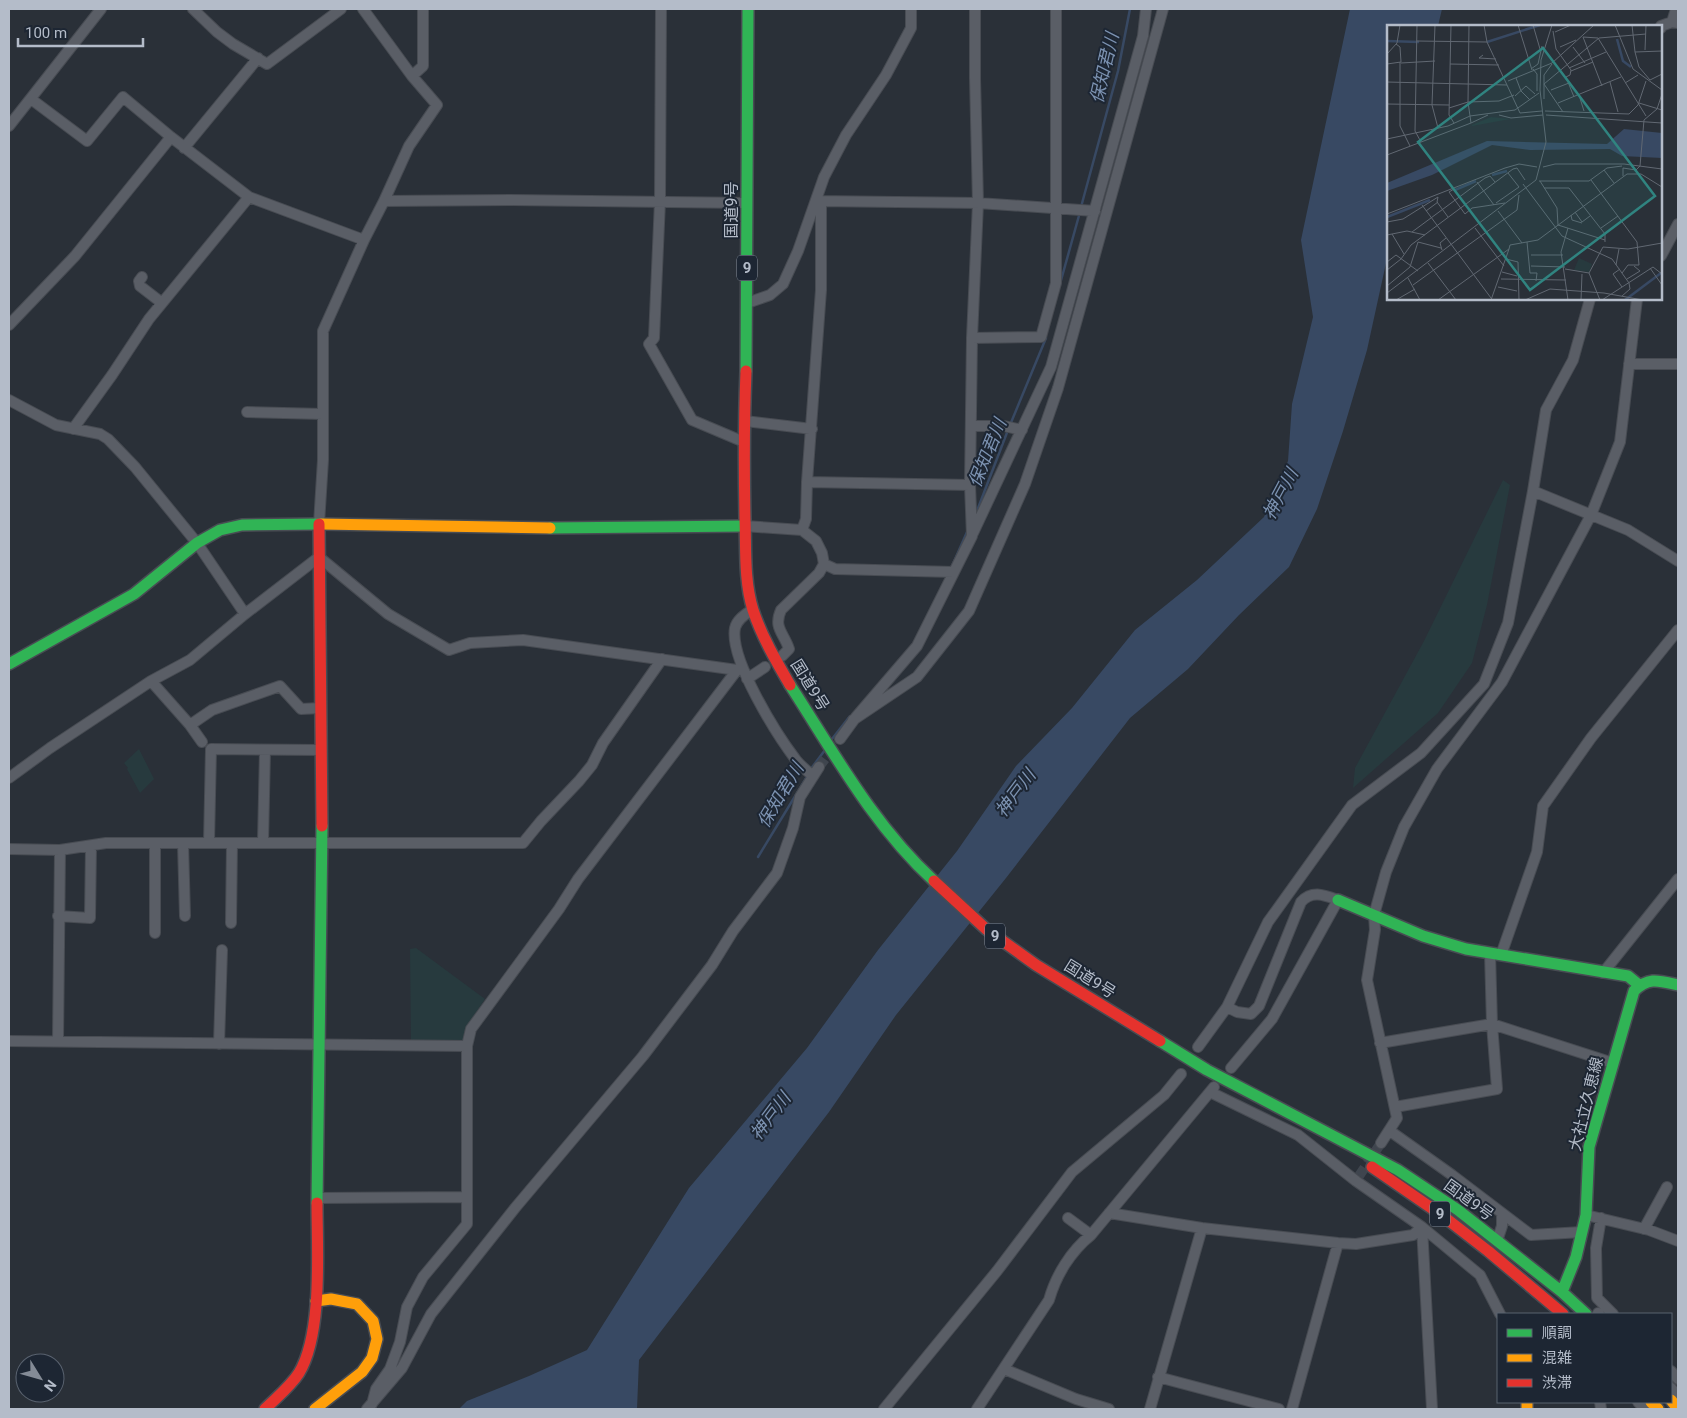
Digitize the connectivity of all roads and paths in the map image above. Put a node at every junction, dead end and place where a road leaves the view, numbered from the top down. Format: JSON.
{"nodes":[{"id":1,"x":101,"y":9,"type":"edge"},
{"id":2,"x":194,"y":9,"type":"edge"},
{"id":3,"x":341,"y":9,"type":"edge"},
{"id":4,"x":362,"y":9,"type":"edge"},
{"id":5,"x":423,"y":9,"type":"edge"},
{"id":6,"x":661,"y":9,"type":"edge"},
{"id":7,"x":748,"y":9,"type":"edge"},
{"id":8,"x":910,"y":9,"type":"edge"},
{"id":9,"x":975,"y":9,"type":"edge"},
{"id":10,"x":1056,"y":9,"type":"edge"},
{"id":11,"x":1146,"y":9,"type":"edge"},
{"id":12,"x":1150,"y":9,"type":"edge"},
{"id":13,"x":1163,"y":9,"type":"edge"},
{"id":14,"x":1676,"y":9,"type":"edge"},
{"id":15,"x":1675,"y":23,"type":"edge"},
{"id":16,"x":1662,"y":26,"type":"edge"},
{"id":17,"x":1143,"y":36,"type":"junction"},
{"id":18,"x":258,"y":58,"type":"junction"},
{"id":19,"x":412,"y":76,"type":"junction"},
{"id":20,"x":31,"y":99,"type":"junction"},
{"id":21,"x":9,"y":126,"type":"edge"},
{"id":22,"x":171,"y":137,"type":"junction"},
{"id":23,"x":184,"y":148,"type":"junction"},
{"id":24,"x":248,"y":197,"type":"junction"},
{"id":25,"x":384,"y":201,"type":"junction"},
{"id":26,"x":660,"y":201,"type":"junction"},
{"id":27,"x":818,"y":201,"type":"junction"},
{"id":28,"x":747,"y":203,"type":"junction"},
{"id":29,"x":978,"y":203,"type":"junction"},
{"id":30,"x":1056,"y":208,"type":"junction"},
{"id":31,"x":1095,"y":211,"type":"junction"},
{"id":32,"x":1678,"y":224,"type":"edge"},
{"id":33,"x":364,"y":240,"type":"junction"},
{"id":34,"x":1662,"y":254,"type":"edge"},
{"id":35,"x":142,"y":277,"type":"dead end"},
{"id":36,"x":1590,"y":300,"type":"edge"},
{"id":37,"x":1637,"y":300,"type":"edge"},
{"id":38,"x":162,"y":303,"type":"junction"},
{"id":39,"x":747,"y":303,"type":"junction"},
{"id":40,"x":9,"y":325,"type":"edge"},
{"id":41,"x":972,"y":338,"type":"junction"},
{"id":42,"x":1630,"y":364,"type":"junction"},
{"id":43,"x":1678,"y":364,"type":"edge"},
{"id":44,"x":9,"y":400,"type":"edge"},
{"id":45,"x":247,"y":412,"type":"dead end"},
{"id":46,"x":323,"y":414,"type":"junction"},
{"id":47,"x":745,"y":421,"type":"junction"},
{"id":48,"x":971,"y":426,"type":"junction"},
{"id":49,"x":74,"y":429,"type":"junction"},
{"id":50,"x":812,"y":429,"type":"junction"},
{"id":51,"x":1022,"y":430,"type":"junction"},
{"id":52,"x":744,"y":442,"type":"junction"},
{"id":53,"x":807,"y":482,"type":"junction"},
{"id":54,"x":970,"y":485,"type":"junction"},
{"id":55,"x":1533,"y":491,"type":"junction"},
{"id":56,"x":1591,"y":516,"type":"junction"},
{"id":57,"x":319,"y":524,"type":"junction"},
{"id":58,"x":744,"y":526,"type":"junction"},
{"id":59,"x":802,"y":530,"type":"junction"},
{"id":60,"x":972,"y":536,"type":"junction"},
{"id":61,"x":197,"y":542,"type":"junction"},
{"id":62,"x":319,"y":557,"type":"junction"},
{"id":63,"x":1678,"y":561,"type":"edge"},
{"id":64,"x":824,"y":564,"type":"junction"},
{"id":65,"x":954,"y":572,"type":"junction"},
{"id":66,"x":753,"y":609,"type":"junction"},
{"id":67,"x":245,"y":614,"type":"junction"},
{"id":68,"x":1678,"y":630,"type":"edge"},
{"id":69,"x":782,"y":656,"type":"dead end"},
{"id":70,"x":662,"y":659,"type":"junction"},
{"id":71,"x":9,"y":664,"type":"edge"},
{"id":72,"x":765,"y":668,"type":"dead end"},
{"id":73,"x":739,"y":669,"type":"junction"},
{"id":74,"x":747,"y":679,"type":"junction"},
{"id":75,"x":151,"y":681,"type":"junction"},
{"id":76,"x":320,"y":708,"type":"junction"},
{"id":77,"x":853,"y":720,"type":"junction"},
{"id":78,"x":190,"y":725,"type":"junction"},
{"id":79,"x":840,"y":739,"type":"tunnel mouth"},
{"id":80,"x":202,"y":742,"type":"dead end"},
{"id":81,"x":265,"y":750,"type":"junction"},
{"id":82,"x":321,"y":750,"type":"junction"},
{"id":83,"x":819,"y":767,"type":"tunnel mouth"},
{"id":84,"x":812,"y":776,"type":"junction"},
{"id":85,"x":9,"y":778,"type":"edge"},
{"id":86,"x":155,"y":843,"type":"junction"},
{"id":87,"x":183,"y":843,"type":"junction"},
{"id":88,"x":209,"y":843,"type":"junction"},
{"id":89,"x":232,"y":843,"type":"junction"},
{"id":90,"x":264,"y":843,"type":"junction"},
{"id":91,"x":322,"y":843,"type":"junction"},
{"id":92,"x":91,"y":846,"type":"junction"},
{"id":93,"x":9,"y":849,"type":"edge"},
{"id":94,"x":60,"y":850,"type":"junction"},
{"id":95,"x":1678,"y":879,"type":"edge"},
{"id":96,"x":1338,"y":900,"type":"junction"},
{"id":97,"x":1374,"y":915,"type":"junction"},
{"id":98,"x":58,"y":916,"type":"junction"},
{"id":99,"x":185,"y":916,"type":"dead end"},
{"id":100,"x":231,"y":924,"type":"dead end"},
{"id":101,"x":155,"y":933,"type":"dead end"},
{"id":102,"x":222,"y":950,"type":"dead end"},
{"id":103,"x":1496,"y":954,"type":"junction"},
{"id":104,"x":1604,"y":974,"type":"junction"},
{"id":105,"x":1640,"y":985,"type":"junction"},
{"id":106,"x":1678,"y":985,"type":"edge"},
{"id":107,"x":1227,"y":1007,"type":"junction"},
{"id":108,"x":1492,"y":1024,"type":"junction"},
{"id":109,"x":9,"y":1041,"type":"edge"},
{"id":110,"x":58,"y":1042,"type":"junction"},
{"id":111,"x":1380,"y":1043,"type":"junction"},
{"id":112,"x":219,"y":1044,"type":"junction"},
{"id":113,"x":320,"y":1046,"type":"junction"},
{"id":114,"x":467,"y":1046,"type":"junction"},
{"id":115,"x":1198,"y":1047,"type":"dead end"},
{"id":116,"x":1613,"y":1063,"type":"junction"},
{"id":117,"x":1231,"y":1068,"type":"dead end"},
{"id":118,"x":1181,"y":1074,"type":"dead end"},
{"id":119,"x":1395,"y":1107,"type":"junction"},
{"id":120,"x":1322,"y":1129,"type":"junction"},
{"id":121,"x":1390,"y":1131,"type":"junction"},
{"id":122,"x":1381,"y":1143,"type":"tunnel mouth"},
{"id":123,"x":1667,"y":1187,"type":"dead end"},
{"id":124,"x":467,"y":1197,"type":"junction"},
{"id":125,"x":317,"y":1198,"type":"junction"},
{"id":126,"x":1109,"y":1213,"type":"junction"},
{"id":127,"x":1502,"y":1213,"type":"junction"},
{"id":128,"x":1586,"y":1215,"type":"junction"},
{"id":129,"x":1068,"y":1218,"type":"dead end"},
{"id":130,"x":1601,"y":1218,"type":"junction"},
{"id":131,"x":1422,"y":1227,"type":"junction"},
{"id":132,"x":1202,"y":1228,"type":"junction"},
{"id":133,"x":1644,"y":1229,"type":"junction"},
{"id":134,"x":1582,"y":1232,"type":"junction"},
{"id":135,"x":1091,"y":1235,"type":"junction"},
{"id":136,"x":1497,"y":1241,"type":"junction"},
{"id":137,"x":1678,"y":1241,"type":"edge"},
{"id":138,"x":1338,"y":1244,"type":"junction"},
{"id":139,"x":1562,"y":1292,"type":"junction"},
{"id":140,"x":316,"y":1301,"type":"junction"},
{"id":141,"x":1556,"y":1312,"type":"edge"},
{"id":142,"x":1499,"y":1313,"type":"edge"},
{"id":143,"x":1585,"y":1313,"type":"edge"},
{"id":144,"x":1612,"y":1313,"type":"edge"},
{"id":145,"x":1004,"y":1369,"type":"junction"},
{"id":146,"x":1158,"y":1377,"type":"junction"},
{"id":147,"x":369,"y":1407,"type":"edge"},
{"id":148,"x":265,"y":1409,"type":"edge"},
{"id":149,"x":315,"y":1409,"type":"edge"},
{"id":150,"x":884,"y":1409,"type":"edge"},
{"id":151,"x":977,"y":1409,"type":"edge"},
{"id":152,"x":1109,"y":1409,"type":"edge"},
{"id":153,"x":1150,"y":1409,"type":"edge"},
{"id":154,"x":1279,"y":1409,"type":"edge"},
{"id":155,"x":1292,"y":1409,"type":"edge"},
{"id":156,"x":1432,"y":1409,"type":"edge"}],
"edges":[{"from":1,"to":20,"type":"street"},
{"from":2,"to":18,"type":"street"},
{"from":3,"to":18,"type":"street"},
{"from":4,"to":19,"type":"street"},
{"from":5,"to":19,"type":"street"},
{"from":6,"to":26,"type":"street"},
{"from":7,"to":28,"type":"main road","name":"国道9号","number":"9"},
{"from":8,"to":27,"type":"street"},
{"from":9,"to":29,"type":"street"},
{"from":10,"to":30,"type":"street"},
{"from":11,"to":17,"type":"street"},
{"from":12,"to":17,"type":"street"},
{"from":13,"to":77,"type":"street"},
{"from":14,"to":15,"type":"street"},
{"from":15,"to":16,"type":"street"},
{"from":17,"to":31,"type":"street"},
{"from":18,"to":23,"type":"street"},
{"from":19,"to":25,"type":"street"},
{"from":20,"to":21,"type":"street"},
{"from":20,"to":22,"type":"street"},
{"from":22,"to":23,"type":"street"},
{"from":22,"to":40,"type":"street"},
{"from":23,"to":24,"type":"street"},
{"from":24,"to":33,"type":"street"},
{"from":24,"to":38,"type":"street"},
{"from":25,"to":26,"type":"street"},
{"from":25,"to":33,"type":"street"},
{"from":26,"to":28,"type":"street"},
{"from":26,"to":52,"type":"street"},
{"from":27,"to":29,"type":"street"},
{"from":27,"to":39,"type":"street"},
{"from":27,"to":50,"type":"street"},
{"from":28,"to":39,"type":"main road","name":"国道9号","number":"9"},
{"from":29,"to":30,"type":"street"},
{"from":29,"to":41,"type":"street"},
{"from":30,"to":31,"type":"street"},
{"from":30,"to":41,"type":"street"},
{"from":31,"to":51,"type":"street"},
{"from":32,"to":34,"type":"street"},
{"from":33,"to":46,"type":"street"},
{"from":35,"to":38,"type":"street"},
{"from":36,"to":55,"type":"street"},
{"from":37,"to":42,"type":"street"},
{"from":38,"to":49,"type":"street"},
{"from":39,"to":47,"type":"main road","name":"国道9号","number":"9"},
{"from":41,"to":48,"type":"street"},
{"from":42,"to":43,"type":"street"},
{"from":42,"to":56,"type":"street"},
{"from":44,"to":49,"type":"street"},
{"from":45,"to":46,"type":"street"},
{"from":46,"to":57,"type":"street"},
{"from":47,"to":50,"type":"street"},
{"from":47,"to":52,"type":"main road","name":"国道9号","number":"9"},
{"from":48,"to":51,"type":"street"},
{"from":48,"to":54,"type":"street"},
{"from":49,"to":61,"type":"street"},
{"from":50,"to":53,"type":"street"},
{"from":51,"to":60,"type":"street"},
{"from":52,"to":58,"type":"main road","name":"国道9号","number":"9"},
{"from":53,"to":54,"type":"street"},
{"from":53,"to":59,"type":"street"},
{"from":54,"to":60,"type":"street"},
{"from":55,"to":56,"type":"street"},
{"from":55,"to":107,"type":"street"},
{"from":56,"to":63,"type":"street"},
{"from":56,"to":97,"type":"street"},
{"from":57,"to":58,"type":"main road"},
{"from":57,"to":61,"type":"main road"},
{"from":57,"to":62,"type":"main road"},
{"from":58,"to":59,"type":"street"},
{"from":58,"to":66,"type":"main road","name":"国道9号","number":"9"},
{"from":59,"to":64,"type":"street"},
{"from":60,"to":65,"type":"street"},
{"from":61,"to":67,"type":"street"},
{"from":61,"to":71,"type":"main road"},
{"from":62,"to":67,"type":"street"},
{"from":62,"to":70,"type":"street"},
{"from":62,"to":76,"type":"main road"},
{"from":64,"to":65,"type":"street"},
{"from":64,"to":69,"type":"street"},
{"from":65,"to":77,"type":"street"},
{"from":66,"to":73,"type":"street"},
{"from":66,"to":120,"type":"main road","name":"国道9号","number":"9"},
{"from":67,"to":75,"type":"street"},
{"from":68,"to":103,"type":"street"},
{"from":70,"to":73,"type":"street"},
{"from":70,"to":91,"type":"street"},
{"from":72,"to":74,"type":"street"},
{"from":73,"to":74,"type":"street"},
{"from":73,"to":114,"type":"street"},
{"from":74,"to":84,"type":"street"},
{"from":75,"to":78,"type":"street"},
{"from":75,"to":85,"type":"street"},
{"from":76,"to":78,"type":"street"},
{"from":76,"to":82,"type":"main road"},
{"from":77,"to":79,"type":"street"},
{"from":78,"to":80,"type":"street"},
{"from":81,"to":82,"type":"street"},
{"from":81,"to":88,"type":"street"},
{"from":81,"to":90,"type":"street"},
{"from":82,"to":91,"type":"main road"},
{"from":83,"to":84,"type":"street"},
{"from":84,"to":147,"type":"street"},
{"from":86,"to":87,"type":"street"},
{"from":86,"to":92,"type":"street"},
{"from":86,"to":101,"type":"street"},
{"from":87,"to":88,"type":"street"},
{"from":87,"to":99,"type":"street"},
{"from":88,"to":89,"type":"street"},
{"from":89,"to":90,"type":"street"},
{"from":89,"to":100,"type":"street"},
{"from":90,"to":91,"type":"street"},
{"from":91,"to":113,"type":"main road"},
{"from":92,"to":94,"type":"street"},
{"from":92,"to":98,"type":"street"},
{"from":93,"to":94,"type":"street"},
{"from":94,"to":98,"type":"street"},
{"from":95,"to":104,"type":"street"},
{"from":96,"to":97,"type":"main road"},
{"from":96,"to":107,"type":"street"},
{"from":96,"to":117,"type":"street"},
{"from":97,"to":103,"type":"main road"},
{"from":97,"to":111,"type":"street"},
{"from":98,"to":110,"type":"street"},
{"from":102,"to":112,"type":"street"},
{"from":103,"to":104,"type":"main road"},
{"from":103,"to":108,"type":"street"},
{"from":104,"to":105,"type":"main road"},
{"from":105,"to":106,"type":"main road"},
{"from":105,"to":116,"type":"main road","name":"大社立久恵線"},
{"from":107,"to":115,"type":"street"},
{"from":108,"to":111,"type":"street"},
{"from":108,"to":116,"type":"street"},
{"from":108,"to":119,"type":"street"},
{"from":109,"to":110,"type":"street"},
{"from":110,"to":112,"type":"street"},
{"from":111,"to":119,"type":"street"},
{"from":112,"to":113,"type":"street"},
{"from":113,"to":114,"type":"street"},
{"from":113,"to":125,"type":"main road"},
{"from":114,"to":124,"type":"street"},
{"from":116,"to":128,"type":"main road","name":"大社立久恵線"},
{"from":118,"to":150,"type":"street"},
{"from":119,"to":121,"type":"street"},
{"from":120,"to":136,"type":"main road","name":"国道9号","number":"9"},
{"from":120,"to":141,"type":"main road","name":"国道9号","number":"9"},
{"from":121,"to":122,"type":"street"},
{"from":121,"to":127,"type":"street"},
{"from":123,"to":133,"type":"street"},
{"from":124,"to":125,"type":"street"},
{"from":124,"to":147,"type":"street"},
{"from":125,"to":140,"type":"main road"},
{"from":126,"to":131,"type":"street"},
{"from":126,"to":132,"type":"street"},
{"from":126,"to":135,"type":"street"},
{"from":127,"to":134,"type":"street"},
{"from":127,"to":136,"type":"street"},
{"from":128,"to":130,"type":"street"},
{"from":128,"to":134,"type":"main road","name":"大社立久恵線"},
{"from":129,"to":135,"type":"street"},
{"from":130,"to":133,"type":"street"},
{"from":130,"to":144,"type":"street"},
{"from":131,"to":138,"type":"street"},
{"from":131,"to":142,"type":"street"},
{"from":131,"to":156,"type":"street"},
{"from":132,"to":138,"type":"street"},
{"from":132,"to":146,"type":"street"},
{"from":133,"to":137,"type":"street"},
{"from":134,"to":139,"type":"main road","name":"大社立久恵線"},
{"from":135,"to":145,"type":"street"},
{"from":136,"to":139,"type":"main road","name":"国道9号","number":"9"},
{"from":138,"to":155,"type":"street"},
{"from":139,"to":141,"type":"main road","name":"大社立久恵線"},
{"from":139,"to":143,"type":"main road","name":"国道9号","number":"9"},
{"from":140,"to":148,"type":"main road"},
{"from":140,"to":149,"type":"main road"},
{"from":145,"to":151,"type":"street"},
{"from":145,"to":152,"type":"street"},
{"from":146,"to":153,"type":"street"},
{"from":146,"to":154,"type":"street"}]}
